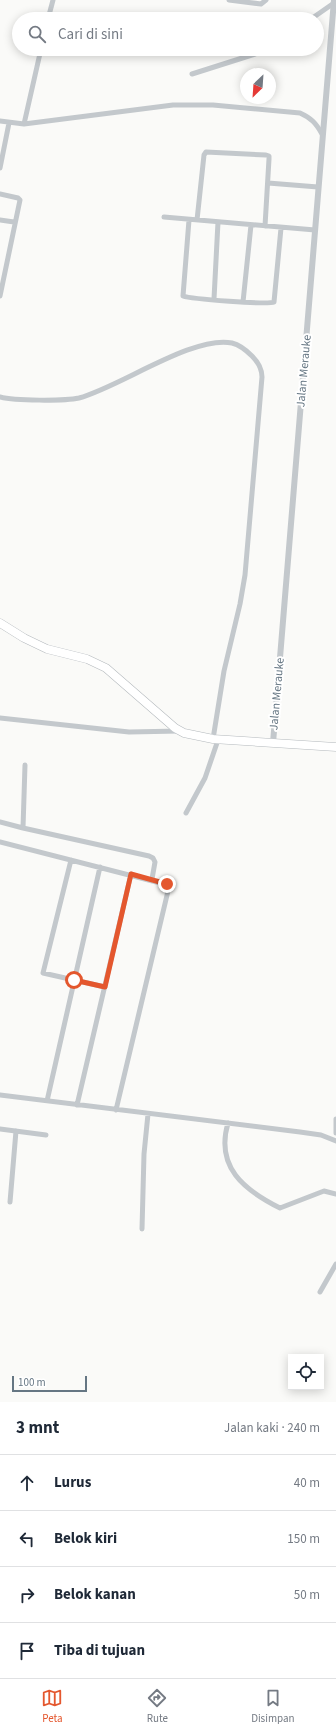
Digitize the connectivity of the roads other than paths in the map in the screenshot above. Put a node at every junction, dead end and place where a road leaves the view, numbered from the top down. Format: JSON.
{"nodes":[{"id":1,"x":53,"y":0,"type":"edge"},
{"id":2,"x":229,"y":0,"type":"edge"},
{"id":3,"x":266,"y":0,"type":"edge"},
{"id":4,"x":334,"y":1,"type":"edge"},
{"id":5,"x":50,"y":12,"type":"edge"},
{"id":6,"x":320,"y":12,"type":"edge"},
{"id":7,"x":39,"y":56,"type":"edge"},
{"id":8,"x":250,"y":56,"type":"edge"},
{"id":9,"x":192,"y":74,"type":"dead end"},
{"id":10,"x":0,"y":121,"type":"edge"},
{"id":11,"x":9,"y":123,"type":"junction"},
{"id":12,"x":24,"y":124,"type":"junction"},
{"id":13,"x":322,"y":134,"type":"junction"},
{"id":14,"x":0,"y":168,"type":"edge"},
{"id":15,"x":268,"y":183,"type":"junction"},
{"id":16,"x":318,"y":187,"type":"junction"},
{"id":17,"x":0,"y":194,"type":"edge"},
{"id":18,"x":164,"y":217,"type":"dead end"},
{"id":19,"x":0,"y":220,"type":"edge"},
{"id":20,"x":189,"y":220,"type":"junction"},
{"id":21,"x":197,"y":220,"type":"junction"},
{"id":22,"x":14,"y":222,"type":"junction"},
{"id":23,"x":218,"y":222,"type":"junction"},
{"id":24,"x":251,"y":225,"type":"junction"},
{"id":25,"x":265,"y":226,"type":"junction"},
{"id":26,"x":281,"y":228,"type":"junction"},
{"id":27,"x":315,"y":230,"type":"junction"},
{"id":28,"x":0,"y":296,"type":"edge"},
{"id":29,"x":214,"y":299,"type":"junction"},
{"id":30,"x":243,"y":302,"type":"junction"},
{"id":31,"x":0,"y":397,"type":"edge"},
{"id":32,"x":0,"y":623,"type":"edge"},
{"id":33,"x":0,"y":718,"type":"edge"},
{"id":34,"x":181,"y":731,"type":"junction"},
{"id":35,"x":215,"y":739,"type":"junction"},
{"id":36,"x":273,"y":743,"type":"junction"},
{"id":37,"x":336,"y":748,"type":"edge"},
{"id":38,"x":25,"y":765,"type":"dead end"},
{"id":39,"x":186,"y":813,"type":"dead end"},
{"id":40,"x":0,"y":822,"type":"edge"},
{"id":41,"x":23,"y":828,"type":"junction"},
{"id":42,"x":0,"y":842,"type":"edge"},
{"id":43,"x":71,"y":860,"type":"junction"},
{"id":44,"x":100,"y":867,"type":"junction"},
{"id":45,"x":131,"y":874,"type":"junction"},
{"id":46,"x":152,"y":879,"type":"junction"},
{"id":47,"x":74,"y":980,"type":"junction"},
{"id":48,"x":105,"y":987,"type":"junction"},
{"id":49,"x":0,"y":1095,"type":"edge"},
{"id":50,"x":47,"y":1101,"type":"junction"},
{"id":51,"x":77,"y":1105,"type":"junction"},
{"id":52,"x":116,"y":1110,"type":"junction"},
{"id":53,"x":148,"y":1114,"type":"junction"},
{"id":54,"x":336,"y":1119,"type":"edge"},
{"id":55,"x":228,"y":1124,"type":"junction"},
{"id":56,"x":0,"y":1129,"type":"edge"},
{"id":57,"x":16,"y":1131,"type":"junction"},
{"id":58,"x":336,"y":1133,"type":"edge"},
{"id":59,"x":46,"y":1135,"type":"dead end"},
{"id":60,"x":336,"y":1141,"type":"edge"},
{"id":61,"x":336,"y":1194,"type":"edge"},
{"id":62,"x":10,"y":1202,"type":"dead end"},
{"id":63,"x":142,"y":1229,"type":"dead end"},
{"id":64,"x":336,"y":1264,"type":"edge"},
{"id":65,"x":320,"y":1292,"type":"dead end"}],
"edges":[{"from":1,"to":5,"type":"street"},
{"from":2,"to":3,"type":"street"},
{"from":4,"to":6,"type":"street"},
{"from":4,"to":13,"type":"street","name":"Jalan Merauke"},
{"from":7,"to":12,"type":"street"},
{"from":8,"to":9,"type":"street"},
{"from":10,"to":11,"type":"street"},
{"from":11,"to":12,"type":"street"},
{"from":11,"to":14,"type":"street"},
{"from":12,"to":13,"type":"street"},
{"from":13,"to":16,"type":"street","name":"Jalan Merauke"},
{"from":15,"to":16,"type":"street"},
{"from":15,"to":21,"type":"street"},
{"from":15,"to":25,"type":"street"},
{"from":16,"to":27,"type":"street","name":"Jalan Merauke"},
{"from":17,"to":22,"type":"street"},
{"from":18,"to":20,"type":"street"},
{"from":19,"to":22,"type":"street"},
{"from":20,"to":21,"type":"street"},
{"from":20,"to":29,"type":"street"},
{"from":21,"to":23,"type":"street"},
{"from":22,"to":28,"type":"street"},
{"from":23,"to":24,"type":"street"},
{"from":23,"to":29,"type":"street"},
{"from":24,"to":25,"type":"street"},
{"from":24,"to":30,"type":"street"},
{"from":25,"to":26,"type":"street"},
{"from":26,"to":27,"type":"street"},
{"from":26,"to":30,"type":"street"},
{"from":27,"to":36,"type":"street","name":"Jalan Merauke"},
{"from":29,"to":30,"type":"street"},
{"from":31,"to":35,"type":"street"},
{"from":32,"to":34,"type":"highway","name":"Jalan Merauke"},
{"from":33,"to":34,"type":"street"},
{"from":34,"to":35,"type":"highway","name":"Jalan Merauke"},
{"from":35,"to":36,"type":"highway","name":"Jalan Merauke"},
{"from":35,"to":39,"type":"street"},
{"from":36,"to":37,"type":"highway","name":"Jalan Merauke"},
{"from":38,"to":41,"type":"street"},
{"from":40,"to":41,"type":"street"},
{"from":41,"to":46,"type":"street"},
{"from":42,"to":43,"type":"street"},
{"from":43,"to":44,"type":"street"},
{"from":43,"to":47,"type":"street"},
{"from":44,"to":45,"type":"street"},
{"from":44,"to":47,"type":"street"},
{"from":45,"to":46,"type":"street"},
{"from":45,"to":48,"type":"street"},
{"from":46,"to":52,"type":"street"},
{"from":47,"to":48,"type":"street"},
{"from":47,"to":50,"type":"street"},
{"from":48,"to":51,"type":"street"},
{"from":49,"to":50,"type":"street"},
{"from":50,"to":51,"type":"street"},
{"from":51,"to":52,"type":"street"},
{"from":52,"to":53,"type":"street"},
{"from":53,"to":55,"type":"street"},
{"from":53,"to":63,"type":"street"},
{"from":54,"to":58,"type":"street"},
{"from":55,"to":60,"type":"street"},
{"from":55,"to":61,"type":"street"},
{"from":56,"to":57,"type":"street"},
{"from":57,"to":59,"type":"street"},
{"from":57,"to":62,"type":"street"},
{"from":64,"to":65,"type":"street"}]}
